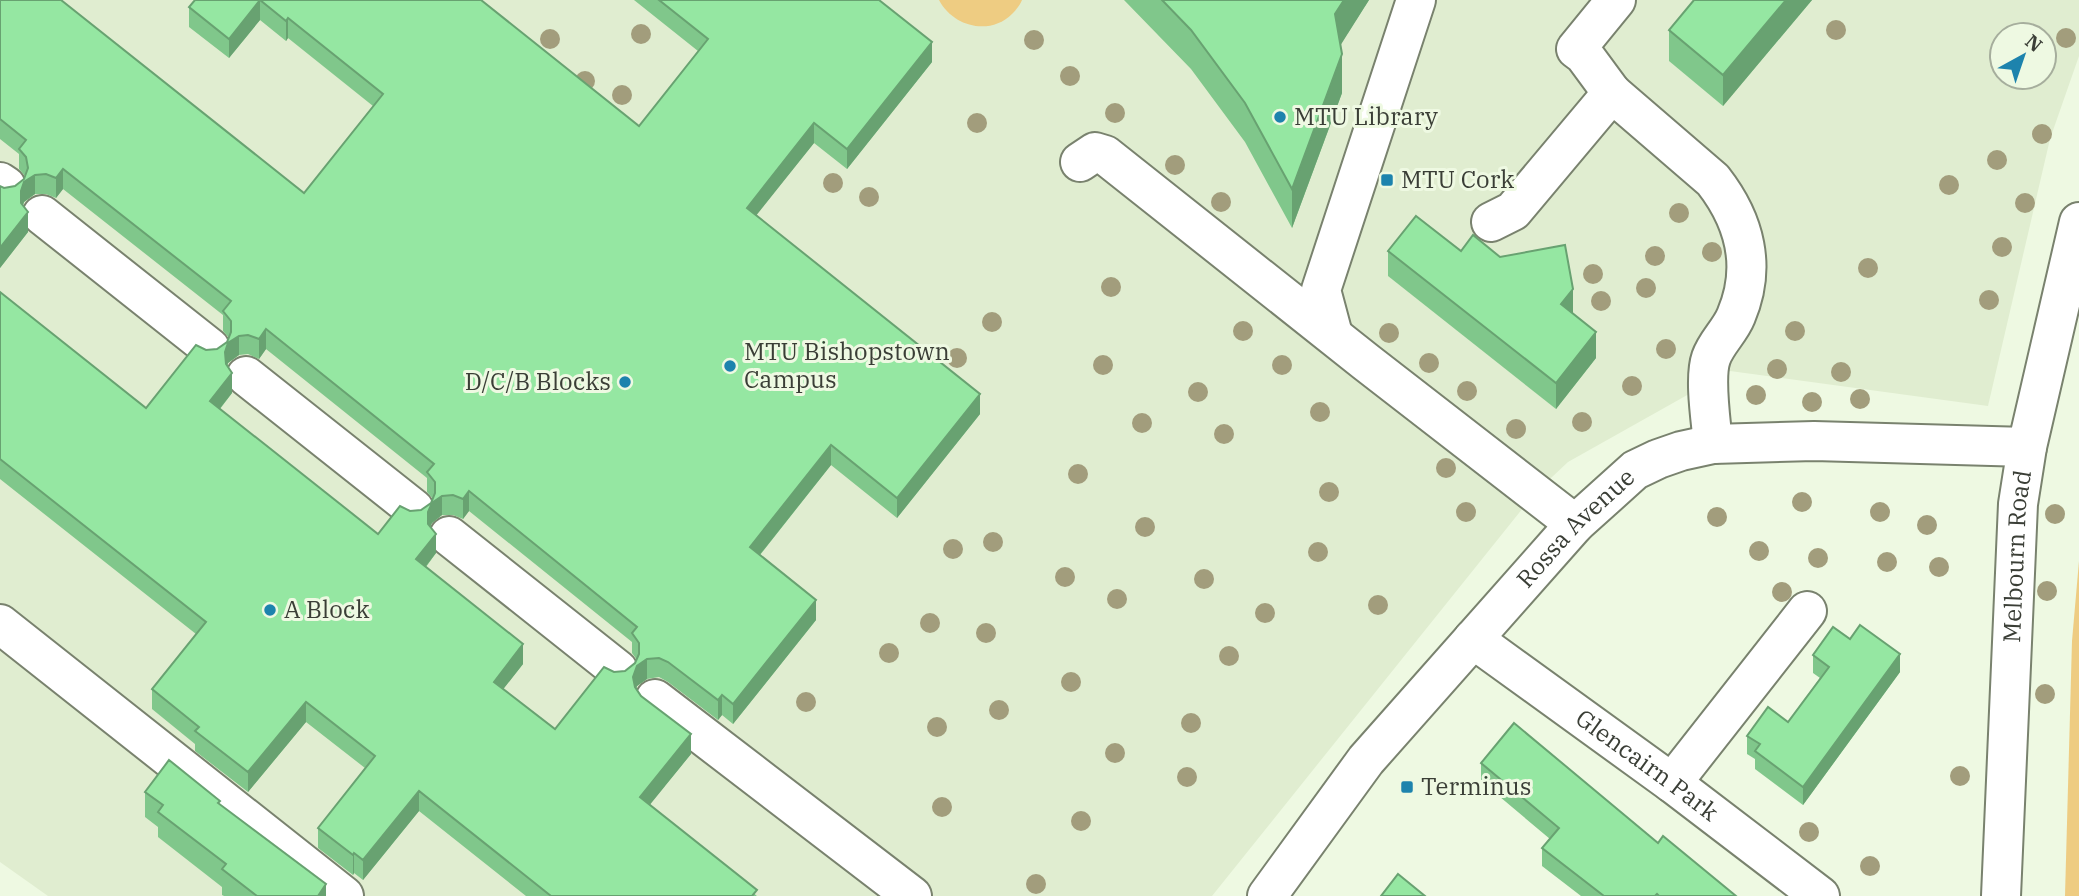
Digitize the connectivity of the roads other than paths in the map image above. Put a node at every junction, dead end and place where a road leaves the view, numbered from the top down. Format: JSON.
{"nodes":[{"id":1,"x":1416,"y":0,"type":"edge"},
{"id":2,"x":1616,"y":0,"type":"edge"},
{"id":3,"x":1612,"y":93,"type":"junction"},
{"id":4,"x":1080,"y":162,"type":"dead end"},
{"id":5,"x":42,"y":215,"type":"dead end"},
{"id":6,"x":1491,"y":222,"type":"dead end"},
{"id":7,"x":2079,"y":222,"type":"edge"},
{"id":8,"x":1333,"y":335,"type":"junction"},
{"id":9,"x":210,"y":348,"type":"edge"},
{"id":10,"x":246,"y":376,"type":"dead end"},
{"id":11,"x":1713,"y":444,"type":"junction"},
{"id":12,"x":2027,"y":447,"type":"junction"},
{"id":13,"x":414,"y":509,"type":"edge"},
{"id":14,"x":1575,"y":524,"type":"junction"},
{"id":15,"x":449,"y":537,"type":"dead end"},
{"id":16,"x":1807,"y":611,"type":"dead end"},
{"id":17,"x":0,"y":624,"type":"edge"},
{"id":18,"x":1473,"y":639,"type":"junction"},
{"id":19,"x":618,"y":670,"type":"edge"},
{"id":20,"x":655,"y":699,"type":"dead end"},
{"id":21,"x":1672,"y":783,"type":"junction"},
{"id":22,"x":344,"y":896,"type":"edge"},
{"id":23,"x":912,"y":896,"type":"edge"},
{"id":24,"x":1267,"y":896,"type":"edge"},
{"id":25,"x":1820,"y":896,"type":"edge"},
{"id":26,"x":2001,"y":896,"type":"edge"}],
"edges":[{"from":1,"to":8,"type":"street"},
{"from":2,"to":3,"type":"street"},
{"from":3,"to":6,"type":"street"},
{"from":3,"to":11,"type":"street"},
{"from":4,"to":8,"type":"street"},
{"from":5,"to":9,"type":"street"},
{"from":7,"to":12,"type":"street","name":"Melbourn Road"},
{"from":8,"to":14,"type":"street"},
{"from":10,"to":13,"type":"street"},
{"from":11,"to":12,"type":"street","name":"Rossa Avenue"},
{"from":11,"to":14,"type":"street","name":"Rossa Avenue"},
{"from":12,"to":26,"type":"street","name":"Melbourn Road"},
{"from":14,"to":18,"type":"street","name":"Rossa Avenue"},
{"from":15,"to":19,"type":"street"},
{"from":16,"to":21,"type":"street"},
{"from":17,"to":22,"type":"street"},
{"from":18,"to":21,"type":"street","name":"Glencairn Park"},
{"from":18,"to":24,"type":"street","name":"Rossa Avenue"},
{"from":20,"to":23,"type":"street"},
{"from":21,"to":25,"type":"street","name":"Glencairn Park"}]}
